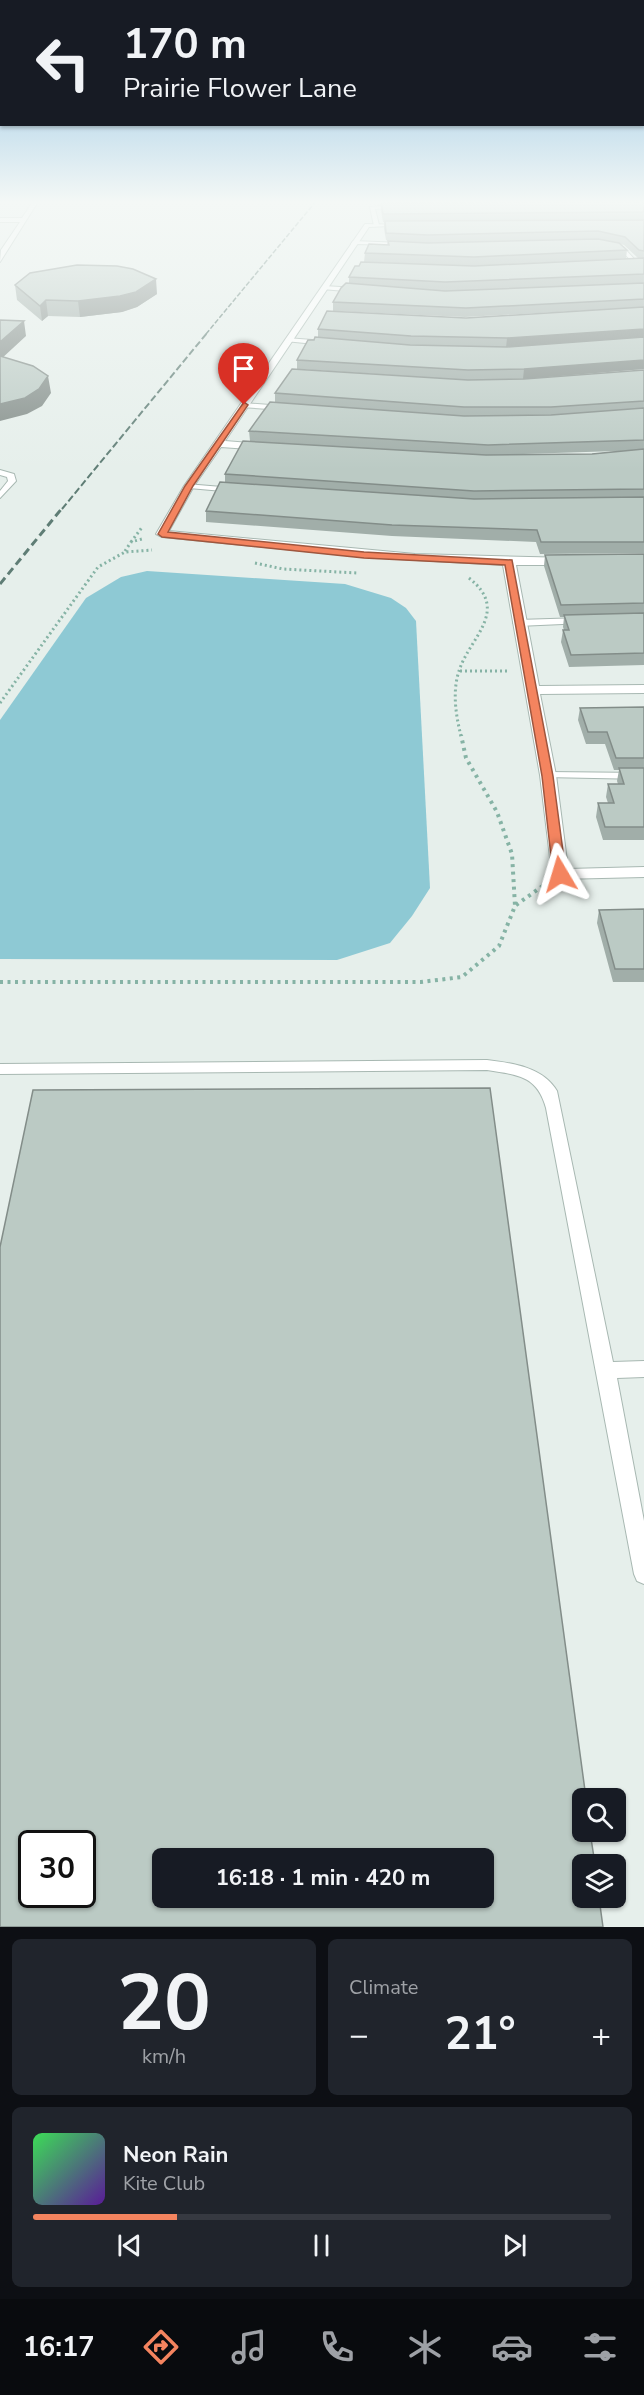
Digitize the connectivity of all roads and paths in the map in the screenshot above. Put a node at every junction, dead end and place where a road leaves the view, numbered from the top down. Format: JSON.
{"nodes":[{"id":1,"x":323,"y":290,"type":"edge"},
{"id":2,"x":352,"y":290,"type":"edge"},
{"id":3,"x":368,"y":291,"type":"edge"},
{"id":4,"x":306,"y":314,"type":"junction"},
{"id":5,"x":317,"y":314,"type":"dead end"},
{"id":6,"x":287,"y":340,"type":"junction"},
{"id":7,"x":332,"y":344,"type":"edge"},
{"id":8,"x":269,"y":372,"type":"junction"},
{"id":9,"x":280,"y":373,"type":"dead end"},
{"id":10,"x":244,"y":405,"type":"junction"},
{"id":11,"x":291,"y":409,"type":"edge"},
{"id":12,"x":218,"y":444,"type":"junction"},
{"id":13,"x":274,"y":448,"type":"edge"},
{"id":14,"x":0,"y":472,"type":"edge"},
{"id":15,"x":189,"y":486,"type":"junction"},
{"id":16,"x":247,"y":491,"type":"edge"},
{"id":17,"x":0,"y":496,"type":"edge"},
{"id":18,"x":157,"y":550,"type":"dead end"},
{"id":19,"x":577,"y":561,"type":"edge"},
{"id":20,"x":509,"y":562,"type":"junction"},
{"id":21,"x":251,"y":563,"type":"dead end"},
{"id":22,"x":362,"y":573,"type":"dead end"},
{"id":23,"x":460,"y":574,"type":"dead end"},
{"id":24,"x":597,"y":621,"type":"edge"},
{"id":25,"x":518,"y":623,"type":"junction"},
{"id":26,"x":459,"y":671,"type":"junction"},
{"id":27,"x":527,"y":671,"type":"junction"},
{"id":28,"x":644,"y":689,"type":"edge"},
{"id":29,"x":532,"y":690,"type":"junction"},
{"id":30,"x":0,"y":703,"type":"edge"},
{"id":31,"x":548,"y":776,"type":"junction"},
{"id":32,"x":644,"y":776,"type":"edge"},
{"id":33,"x":644,"y":872,"type":"edge"},
{"id":34,"x":560,"y":874,"type":"junction"},
{"id":35,"x":515,"y":906,"type":"junction"},
{"id":36,"x":0,"y":982,"type":"edge"},
{"id":37,"x":0,"y":1069,"type":"edge"},
{"id":38,"x":644,"y":1369,"type":"edge"},
{"id":39,"x":606,"y":1370,"type":"junction"},
{"id":40,"x":644,"y":1574,"type":"edge"}],
"edges":[{"from":1,"to":4,"type":"street"},
{"from":2,"to":3,"type":"lane"},
{"from":4,"to":5,"type":"street"},
{"from":4,"to":6,"type":"street"},
{"from":6,"to":7,"type":"lane"},
{"from":6,"to":8,"type":"street"},
{"from":8,"to":9,"type":"street"},
{"from":8,"to":10,"type":"street"},
{"from":10,"to":11,"type":"lane"},
{"from":10,"to":12,"type":"street"},
{"from":12,"to":13,"type":"street"},
{"from":12,"to":15,"type":"street"},
{"from":14,"to":17,"type":"lane"},
{"from":15,"to":16,"type":"lane"},
{"from":15,"to":20,"type":"street"},
{"from":18,"to":30,"type":"path"},
{"from":19,"to":20,"type":"street"},
{"from":20,"to":25,"type":"street"},
{"from":21,"to":22,"type":"path"},
{"from":23,"to":26,"type":"path"},
{"from":24,"to":25,"type":"lane"},
{"from":25,"to":27,"type":"street"},
{"from":26,"to":27,"type":"path"},
{"from":26,"to":35,"type":"path"},
{"from":27,"to":29,"type":"street"},
{"from":28,"to":29,"type":"street"},
{"from":29,"to":31,"type":"street"},
{"from":31,"to":32,"type":"lane"},
{"from":31,"to":34,"type":"street"},
{"from":33,"to":34,"type":"street"},
{"from":34,"to":35,"type":"path"},
{"from":35,"to":36,"type":"path"},
{"from":37,"to":39,"type":"lane"},
{"from":38,"to":39,"type":"lane"},
{"from":39,"to":40,"type":"lane"}]}
